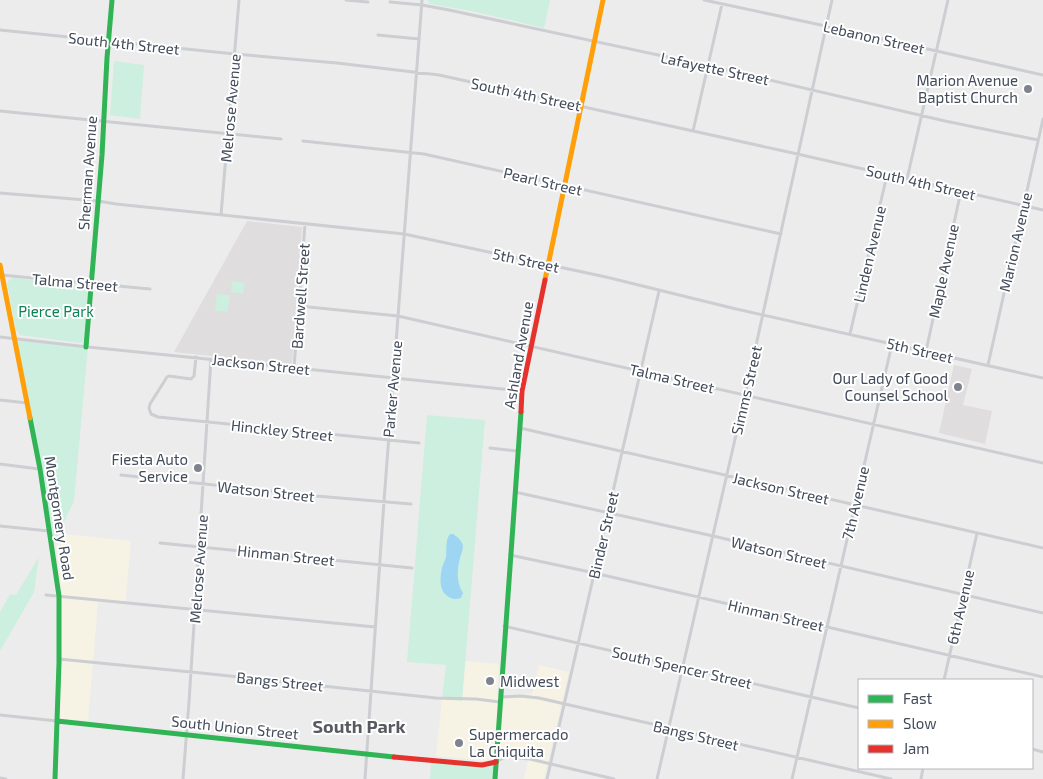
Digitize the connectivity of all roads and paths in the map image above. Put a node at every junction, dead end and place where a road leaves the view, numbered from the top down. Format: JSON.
{"nodes":[{"id":1,"x":112,"y":0,"type":"edge"},
{"id":2,"x":239,"y":0,"type":"edge"},
{"id":3,"x":346,"y":0,"type":"edge"},
{"id":4,"x":422,"y":0,"type":"edge"},
{"id":5,"x":603,"y":0,"type":"edge"},
{"id":6,"x":704,"y":0,"type":"edge"},
{"id":7,"x":832,"y":0,"type":"edge"},
{"id":8,"x":948,"y":0,"type":"edge"},
{"id":9,"x":368,"y":2,"type":"dead end"},
{"id":10,"x":390,"y":2,"type":"dead end"},
{"id":11,"x":722,"y":4,"type":"junction"},
{"id":12,"x":422,"y":5,"type":"junction"},
{"id":13,"x":826,"y":26,"type":"junction"},
{"id":14,"x":0,"y":30,"type":"edge"},
{"id":15,"x":378,"y":35,"type":"dead end"},
{"id":16,"x":419,"y":39,"type":"junction"},
{"id":17,"x":108,"y":41,"type":"junction"},
{"id":18,"x":593,"y":42,"type":"junction"},
{"id":19,"x":937,"y":51,"type":"junction"},
{"id":20,"x":234,"y":54,"type":"junction"},
{"id":21,"x":708,"y":66,"type":"junction"},
{"id":22,"x":416,"y":72,"type":"junction"},
{"id":23,"x":1043,"y":76,"type":"edge"},
{"id":24,"x":813,"y":90,"type":"junction"},
{"id":25,"x":580,"y":106,"type":"junction"},
{"id":26,"x":0,"y":111,"type":"edge"},
{"id":27,"x":922,"y":116,"type":"junction"},
{"id":28,"x":1043,"y":119,"type":"edge"},
{"id":29,"x":104,"y":121,"type":"junction"},
{"id":30,"x":693,"y":131,"type":"junction"},
{"id":31,"x":228,"y":134,"type":"junction"},
{"id":32,"x":281,"y":140,"type":"dead end"},
{"id":33,"x":1038,"y":140,"type":"junction"},
{"id":34,"x":304,"y":141,"type":"dead end"},
{"id":35,"x":410,"y":153,"type":"junction"},
{"id":36,"x":799,"y":154,"type":"junction"},
{"id":37,"x":887,"y":175,"type":"junction"},
{"id":38,"x":907,"y":179,"type":"junction"},
{"id":39,"x":564,"y":186,"type":"junction"},
{"id":40,"x":961,"y":191,"type":"junction"},
{"id":41,"x":0,"y":193,"type":"edge"},
{"id":42,"x":98,"y":201,"type":"junction"},
{"id":43,"x":1023,"y":205,"type":"junction"},
{"id":44,"x":1043,"y":210,"type":"edge"},
{"id":45,"x":221,"y":215,"type":"junction"},
{"id":46,"x":305,"y":224,"type":"junction"},
{"id":47,"x":404,"y":234,"type":"junction"},
{"id":48,"x":781,"y":234,"type":"junction"},
{"id":49,"x":548,"y":264,"type":"junction"},
{"id":50,"x":0,"y":265,"type":"edge"},
{"id":51,"x":1,"y":275,"type":"edge"},
{"id":52,"x":92,"y":284,"type":"junction"},
{"id":53,"x":150,"y":289,"type":"dead end"},
{"id":54,"x":659,"y":291,"type":"junction"},
{"id":55,"x":299,"y":306,"type":"junction"},
{"id":56,"x":763,"y":315,"type":"junction"},
{"id":57,"x":398,"y":316,"type":"junction"},
{"id":58,"x":850,"y":334,"type":"junction"},
{"id":59,"x":0,"y":337,"type":"edge"},
{"id":60,"x":15,"y":338,"type":"junction"},
{"id":61,"x":892,"y":344,"type":"junction"},
{"id":62,"x":531,"y":346,"type":"junction"},
{"id":63,"x":86,"y":347,"type":"junction"},
{"id":64,"x":926,"y":351,"type":"junction"},
{"id":65,"x":196,"y":358,"type":"junction"},
{"id":66,"x":211,"y":359,"type":"junction"},
{"id":67,"x":988,"y":365,"type":"junction"},
{"id":68,"x":294,"y":368,"type":"junction"},
{"id":69,"x":641,"y":370,"type":"junction"},
{"id":70,"x":393,"y":378,"type":"junction"},
{"id":71,"x":1043,"y":378,"type":"edge"},
{"id":72,"x":522,"y":391,"type":"junction"},
{"id":73,"x":745,"y":395,"type":"junction"},
{"id":74,"x":0,"y":400,"type":"edge"},
{"id":75,"x":28,"y":403,"type":"junction"},
{"id":76,"x":207,"y":422,"type":"junction"},
{"id":77,"x":873,"y":424,"type":"junction"},
{"id":78,"x":519,"y":428,"type":"junction"},
{"id":79,"x":388,"y":440,"type":"junction"},
{"id":80,"x":418,"y":443,"type":"dead end"},
{"id":81,"x":490,"y":448,"type":"dead end"},
{"id":82,"x":517,"y":451,"type":"junction"},
{"id":83,"x":623,"y":452,"type":"junction"},
{"id":84,"x":1043,"y":463,"type":"edge"},
{"id":85,"x":0,"y":464,"type":"edge"},
{"id":86,"x":40,"y":469,"type":"junction"},
{"id":87,"x":121,"y":475,"type":"dead end"},
{"id":88,"x":727,"y":476,"type":"junction"},
{"id":89,"x":203,"y":484,"type":"junction"},
{"id":90,"x":514,"y":492,"type":"junction"},
{"id":91,"x":384,"y":501,"type":"junction"},
{"id":92,"x":410,"y":504,"type":"dead end"},
{"id":93,"x":855,"y":505,"type":"junction"},
{"id":94,"x":608,"y":513,"type":"junction"},
{"id":95,"x":0,"y":526,"type":"edge"},
{"id":96,"x":50,"y":532,"type":"junction"},
{"id":97,"x":977,"y":533,"type":"junction"},
{"id":98,"x":713,"y":536,"type":"junction"},
{"id":99,"x":160,"y":543,"type":"dead end"},
{"id":100,"x":199,"y":546,"type":"junction"},
{"id":101,"x":1043,"y":548,"type":"edge"},
{"id":102,"x":510,"y":554,"type":"junction"},
{"id":103,"x":379,"y":565,"type":"junction"},
{"id":104,"x":841,"y":566,"type":"junction"},
{"id":105,"x":412,"y":568,"type":"dead end"},
{"id":106,"x":594,"y":573,"type":"junction"},
{"id":107,"x":963,"y":594,"type":"junction"},
{"id":108,"x":46,"y":595,"type":"dead end"},
{"id":109,"x":59,"y":596,"type":"junction"},
{"id":110,"x":699,"y":597,"type":"junction"},
{"id":111,"x":195,"y":609,"type":"junction"},
{"id":112,"x":1043,"y":613,"type":"edge"},
{"id":113,"x":504,"y":626,"type":"junction"},
{"id":114,"x":827,"y":627,"type":"junction"},
{"id":115,"x":375,"y":628,"type":"junction"},
{"id":116,"x":578,"y":643,"type":"junction"},
{"id":117,"x":949,"y":655,"type":"junction"},
{"id":118,"x":59,"y":659,"type":"junction"},
{"id":119,"x":683,"y":667,"type":"junction"},
{"id":120,"x":191,"y":672,"type":"junction"},
{"id":121,"x":1043,"y":677,"type":"edge"},
{"id":122,"x":944,"y":679,"type":"edge"},
{"id":123,"x":372,"y":691,"type":"junction"},
{"id":124,"x":811,"y":697,"type":"junction"},
{"id":125,"x":501,"y":700,"type":"junction"},
{"id":126,"x":564,"y":704,"type":"junction"},
{"id":127,"x":858,"y":708,"type":"edge"},
{"id":128,"x":0,"y":715,"type":"edge"},
{"id":129,"x":57,"y":721,"type":"junction"},
{"id":130,"x":668,"y":728,"type":"junction"},
{"id":131,"x":186,"y":735,"type":"junction"},
{"id":132,"x":367,"y":754,"type":"junction"},
{"id":133,"x":797,"y":757,"type":"junction"},
{"id":134,"x":496,"y":762,"type":"junction"},
{"id":135,"x":551,"y":764,"type":"junction"},
{"id":136,"x":0,"y":778,"type":"edge"},
{"id":137,"x":6,"y":779,"type":"edge"},
{"id":138,"x":55,"y":779,"type":"edge"},
{"id":139,"x":183,"y":779,"type":"edge"},
{"id":140,"x":365,"y":779,"type":"edge"},
{"id":141,"x":495,"y":779,"type":"edge"},
{"id":142,"x":547,"y":779,"type":"edge"},
{"id":143,"x":614,"y":779,"type":"edge"},
{"id":144,"x":657,"y":779,"type":"edge"},
{"id":145,"x":792,"y":779,"type":"edge"},
{"id":146,"x":891,"y":779,"type":"edge"}],
"edges":[{"from":1,"to":17,"type":"street","name":"Sherman Avenue"},
{"from":2,"to":20,"type":"street","name":"Melrose Avenue"},
{"from":3,"to":9,"type":"street"},
{"from":4,"to":12,"type":"street","name":"Parker Avenue"},
{"from":5,"to":18,"type":"street","name":"Ashland Avenue"},
{"from":6,"to":11,"type":"street","name":"Lebanon Street"},
{"from":7,"to":13,"type":"street","name":"Simms Street"},
{"from":8,"to":19,"type":"street"},
{"from":10,"to":12,"type":"street","name":"Lafayette Street"},
{"from":11,"to":13,"type":"street","name":"Lebanon Street"},
{"from":11,"to":21,"type":"street"},
{"from":12,"to":16,"type":"street","name":"Parker Avenue"},
{"from":12,"to":18,"type":"street","name":"Lafayette Street"},
{"from":13,"to":19,"type":"street","name":"Lebanon Street"},
{"from":13,"to":24,"type":"street","name":"Simms Street"},
{"from":14,"to":17,"type":"street","name":"South 4th Street"},
{"from":15,"to":16,"type":"street"},
{"from":16,"to":22,"type":"street","name":"Parker Avenue"},
{"from":17,"to":20,"type":"street","name":"South 4th Street"},
{"from":17,"to":29,"type":"street","name":"Sherman Avenue"},
{"from":18,"to":21,"type":"street","name":"Lafayette Street"},
{"from":18,"to":25,"type":"street","name":"Ashland Avenue"},
{"from":19,"to":23,"type":"street","name":"Lebanon Street"},
{"from":19,"to":27,"type":"street"},
{"from":20,"to":22,"type":"street","name":"South 4th Street"},
{"from":20,"to":31,"type":"street","name":"Melrose Avenue"},
{"from":21,"to":24,"type":"street","name":"Lafayette Street"},
{"from":21,"to":30,"type":"street"},
{"from":22,"to":25,"type":"street","name":"South 4th Street"},
{"from":22,"to":35,"type":"street","name":"Parker Avenue"},
{"from":24,"to":27,"type":"street","name":"Lafayette Street"},
{"from":24,"to":36,"type":"street","name":"Simms Street"},
{"from":25,"to":30,"type":"street","name":"South 4th Street"},
{"from":25,"to":39,"type":"street","name":"Ashland Avenue"},
{"from":26,"to":29,"type":"street"},
{"from":27,"to":33,"type":"street","name":"Lafayette Street"},
{"from":27,"to":38,"type":"street"},
{"from":28,"to":33,"type":"street","name":"Marion Avenue"},
{"from":29,"to":31,"type":"street"},
{"from":29,"to":42,"type":"street","name":"Sherman Avenue"},
{"from":30,"to":36,"type":"street","name":"South 4th Street"},
{"from":31,"to":32,"type":"street"},
{"from":31,"to":45,"type":"street","name":"Melrose Avenue"},
{"from":33,"to":43,"type":"street","name":"Marion Avenue"},
{"from":34,"to":35,"type":"street","name":"Pearl Street"},
{"from":35,"to":39,"type":"street","name":"Pearl Street"},
{"from":35,"to":47,"type":"street","name":"Parker Avenue"},
{"from":36,"to":37,"type":"street","name":"South 4th Street"},
{"from":36,"to":48,"type":"street","name":"Simms Street"},
{"from":37,"to":38,"type":"street","name":"South 4th Street"},
{"from":37,"to":58,"type":"street","name":"Linden Avenue"},
{"from":38,"to":40,"type":"street","name":"South 4th Street"},
{"from":39,"to":48,"type":"street","name":"Pearl Street"},
{"from":39,"to":49,"type":"street","name":"Ashland Avenue"},
{"from":40,"to":43,"type":"street","name":"South 4th Street"},
{"from":40,"to":64,"type":"street","name":"Maple Avenue"},
{"from":41,"to":42,"type":"street","name":"5th Street"},
{"from":42,"to":45,"type":"street","name":"5th Street"},
{"from":42,"to":52,"type":"street","name":"Sherman Avenue"},
{"from":43,"to":44,"type":"street","name":"South 4th Street"},
{"from":43,"to":67,"type":"street","name":"Marion Avenue"},
{"from":45,"to":46,"type":"street","name":"5th Street"},
{"from":46,"to":47,"type":"street","name":"5th Street"},
{"from":46,"to":55,"type":"street","name":"Bardwell Street"},
{"from":47,"to":49,"type":"street","name":"5th Street"},
{"from":47,"to":57,"type":"street","name":"Parker Avenue"},
{"from":48,"to":56,"type":"street","name":"Simms Street"},
{"from":49,"to":54,"type":"street","name":"5th Street"},
{"from":49,"to":62,"type":"street","name":"Ashland Avenue"},
{"from":50,"to":51,"type":"street","name":"Montgomery Road"},
{"from":51,"to":52,"type":"street","name":"Talma Street"},
{"from":51,"to":60,"type":"street","name":"Montgomery Road"},
{"from":52,"to":53,"type":"street","name":"Talma Street"},
{"from":52,"to":63,"type":"street","name":"Sherman Avenue"},
{"from":54,"to":56,"type":"street","name":"5th Street"},
{"from":54,"to":69,"type":"street","name":"Binder Street"},
{"from":55,"to":57,"type":"street","name":"Talma Street"},
{"from":55,"to":68,"type":"street","name":"Bardwell Street"},
{"from":56,"to":58,"type":"street","name":"5th Street"},
{"from":56,"to":73,"type":"street","name":"Simms Street"},
{"from":57,"to":62,"type":"street","name":"Talma Street"},
{"from":57,"to":70,"type":"street","name":"Parker Avenue"},
{"from":58,"to":61,"type":"street","name":"5th Street"},
{"from":59,"to":60,"type":"street","name":"Jackson Street"},
{"from":60,"to":63,"type":"street","name":"Jackson Street"},
{"from":60,"to":75,"type":"street","name":"Montgomery Road"},
{"from":61,"to":64,"type":"street","name":"5th Street"},
{"from":61,"to":77,"type":"street","name":"7th Avenue"},
{"from":62,"to":69,"type":"street","name":"Talma Street"},
{"from":62,"to":72,"type":"street","name":"Ashland Avenue"},
{"from":63,"to":65,"type":"street","name":"Jackson Street"},
{"from":64,"to":67,"type":"street","name":"5th Street"},
{"from":65,"to":66,"type":"street","name":"Jackson Street"},
{"from":65,"to":76,"type":"street","name":"Hinckley Street"},
{"from":66,"to":68,"type":"street","name":"Jackson Street"},
{"from":66,"to":76,"type":"street","name":"Melrose Avenue"},
{"from":67,"to":71,"type":"street","name":"5th Street"},
{"from":68,"to":70,"type":"street","name":"Jackson Street"},
{"from":69,"to":73,"type":"street","name":"Talma Street"},
{"from":69,"to":83,"type":"street","name":"Binder Street"},
{"from":70,"to":72,"type":"street","name":"Jackson Street"},
{"from":70,"to":79,"type":"street","name":"Parker Avenue"},
{"from":72,"to":78,"type":"street","name":"Ashland Avenue"},
{"from":73,"to":77,"type":"street","name":"Talma Street"},
{"from":73,"to":88,"type":"street","name":"Simms Street"},
{"from":74,"to":75,"type":"street"},
{"from":75,"to":86,"type":"street","name":"Montgomery Road"},
{"from":76,"to":79,"type":"street","name":"Hinckley Street"},
{"from":76,"to":89,"type":"street","name":"Melrose Avenue"},
{"from":77,"to":84,"type":"street","name":"Talma Street"},
{"from":77,"to":93,"type":"street","name":"7th Avenue"},
{"from":78,"to":82,"type":"street","name":"Ashland Avenue"},
{"from":78,"to":83,"type":"street","name":"Jackson Street"},
{"from":79,"to":80,"type":"street","name":"Hinckley Street"},
{"from":79,"to":91,"type":"street","name":"Parker Avenue"},
{"from":81,"to":82,"type":"street"},
{"from":82,"to":90,"type":"street","name":"Ashland Avenue"},
{"from":83,"to":88,"type":"street","name":"Jackson Street"},
{"from":83,"to":94,"type":"street","name":"Binder Street"},
{"from":85,"to":86,"type":"street"},
{"from":86,"to":96,"type":"street","name":"Montgomery Road"},
{"from":87,"to":89,"type":"street","name":"Watson Street"},
{"from":88,"to":93,"type":"street","name":"Jackson Street"},
{"from":88,"to":98,"type":"street","name":"Simms Street"},
{"from":89,"to":91,"type":"street","name":"Watson Street"},
{"from":89,"to":100,"type":"street","name":"Melrose Avenue"},
{"from":90,"to":94,"type":"street","name":"Watson Street"},
{"from":90,"to":102,"type":"street","name":"Ashland Avenue"},
{"from":91,"to":92,"type":"street","name":"Watson Street"},
{"from":91,"to":103,"type":"street","name":"Parker Avenue"},
{"from":93,"to":97,"type":"street","name":"Jackson Street"},
{"from":93,"to":104,"type":"street","name":"7th Avenue"},
{"from":94,"to":98,"type":"street","name":"Watson Street"},
{"from":94,"to":106,"type":"street","name":"Binder Street"},
{"from":95,"to":96,"type":"street"},
{"from":96,"to":109,"type":"street","name":"Montgomery Road"},
{"from":97,"to":101,"type":"street","name":"Jackson Street"},
{"from":97,"to":107,"type":"street","name":"6th Avenue"},
{"from":98,"to":104,"type":"street","name":"Watson Street"},
{"from":98,"to":110,"type":"street","name":"Simms Street"},
{"from":99,"to":100,"type":"street","name":"Hinman Street"},
{"from":100,"to":103,"type":"street","name":"Hinman Street"},
{"from":100,"to":111,"type":"street","name":"Melrose Avenue"},
{"from":102,"to":106,"type":"street","name":"Hinman Street"},
{"from":102,"to":113,"type":"street","name":"Ashland Avenue"},
{"from":103,"to":105,"type":"street","name":"Hinman Street"},
{"from":103,"to":115,"type":"street","name":"Parker Avenue"},
{"from":104,"to":107,"type":"street","name":"Watson Street"},
{"from":104,"to":114,"type":"street","name":"7th Avenue"},
{"from":106,"to":110,"type":"street","name":"Hinman Street"},
{"from":106,"to":116,"type":"street","name":"Binder Street"},
{"from":107,"to":112,"type":"street","name":"Watson Street"},
{"from":107,"to":117,"type":"street","name":"6th Avenue"},
{"from":108,"to":109,"type":"street"},
{"from":109,"to":111,"type":"street"},
{"from":109,"to":118,"type":"street","name":"Montgomery Road"},
{"from":110,"to":114,"type":"street","name":"Hinman Street"},
{"from":110,"to":119,"type":"street","name":"Simms Street"},
{"from":111,"to":115,"type":"street"},
{"from":111,"to":120,"type":"street","name":"Melrose Avenue"},
{"from":113,"to":116,"type":"street","name":"South Spencer Street"},
{"from":113,"to":125,"type":"street","name":"Ashland Avenue"},
{"from":114,"to":117,"type":"street","name":"Hinman Street"},
{"from":114,"to":124,"type":"street","name":"7th Avenue"},
{"from":115,"to":123,"type":"street","name":"Parker Avenue"},
{"from":116,"to":119,"type":"street","name":"South Spencer Street"},
{"from":116,"to":126,"type":"street","name":"Binder Street"},
{"from":117,"to":121,"type":"street","name":"Hinman Street"},
{"from":117,"to":122,"type":"street","name":"6th Avenue"},
{"from":118,"to":120,"type":"street","name":"Bangs Street"},
{"from":118,"to":129,"type":"street","name":"Montgomery Road"},
{"from":119,"to":124,"type":"street","name":"South Spencer Street"},
{"from":119,"to":130,"type":"street","name":"Simms Street"},
{"from":120,"to":123,"type":"street","name":"Bangs Street"},
{"from":120,"to":131,"type":"street","name":"Melrose Avenue"},
{"from":123,"to":125,"type":"street","name":"Bangs Street"},
{"from":123,"to":132,"type":"street","name":"Parker Avenue"},
{"from":124,"to":127,"type":"street","name":"South Spencer Street"},
{"from":124,"to":133,"type":"street","name":"7th Avenue"},
{"from":125,"to":126,"type":"street","name":"Bangs Street"},
{"from":125,"to":134,"type":"street","name":"Ashland Avenue"},
{"from":126,"to":130,"type":"street","name":"Bangs Street"},
{"from":126,"to":135,"type":"street","name":"Binder Street"},
{"from":128,"to":129,"type":"street","name":"South Union Street"},
{"from":129,"to":131,"type":"street","name":"South Union Street"},
{"from":129,"to":138,"type":"street","name":"Montgomery Road"},
{"from":130,"to":133,"type":"street","name":"Bangs Street"},
{"from":130,"to":144,"type":"street","name":"Simms Street"},
{"from":131,"to":132,"type":"street","name":"South Union Street"},
{"from":131,"to":139,"type":"street","name":"Melrose Avenue"},
{"from":132,"to":134,"type":"street","name":"South Union Street"},
{"from":132,"to":140,"type":"street","name":"Parker Avenue"},
{"from":133,"to":145,"type":"street","name":"7th Avenue"},
{"from":133,"to":146,"type":"street","name":"Bangs Street"},
{"from":134,"to":135,"type":"street","name":"South Union Street"},
{"from":134,"to":141,"type":"street","name":"Ashland Avenue"},
{"from":135,"to":142,"type":"street","name":"Binder Street"},
{"from":135,"to":143,"type":"street","name":"South Union Street"},
{"from":136,"to":137,"type":"street"}]}
